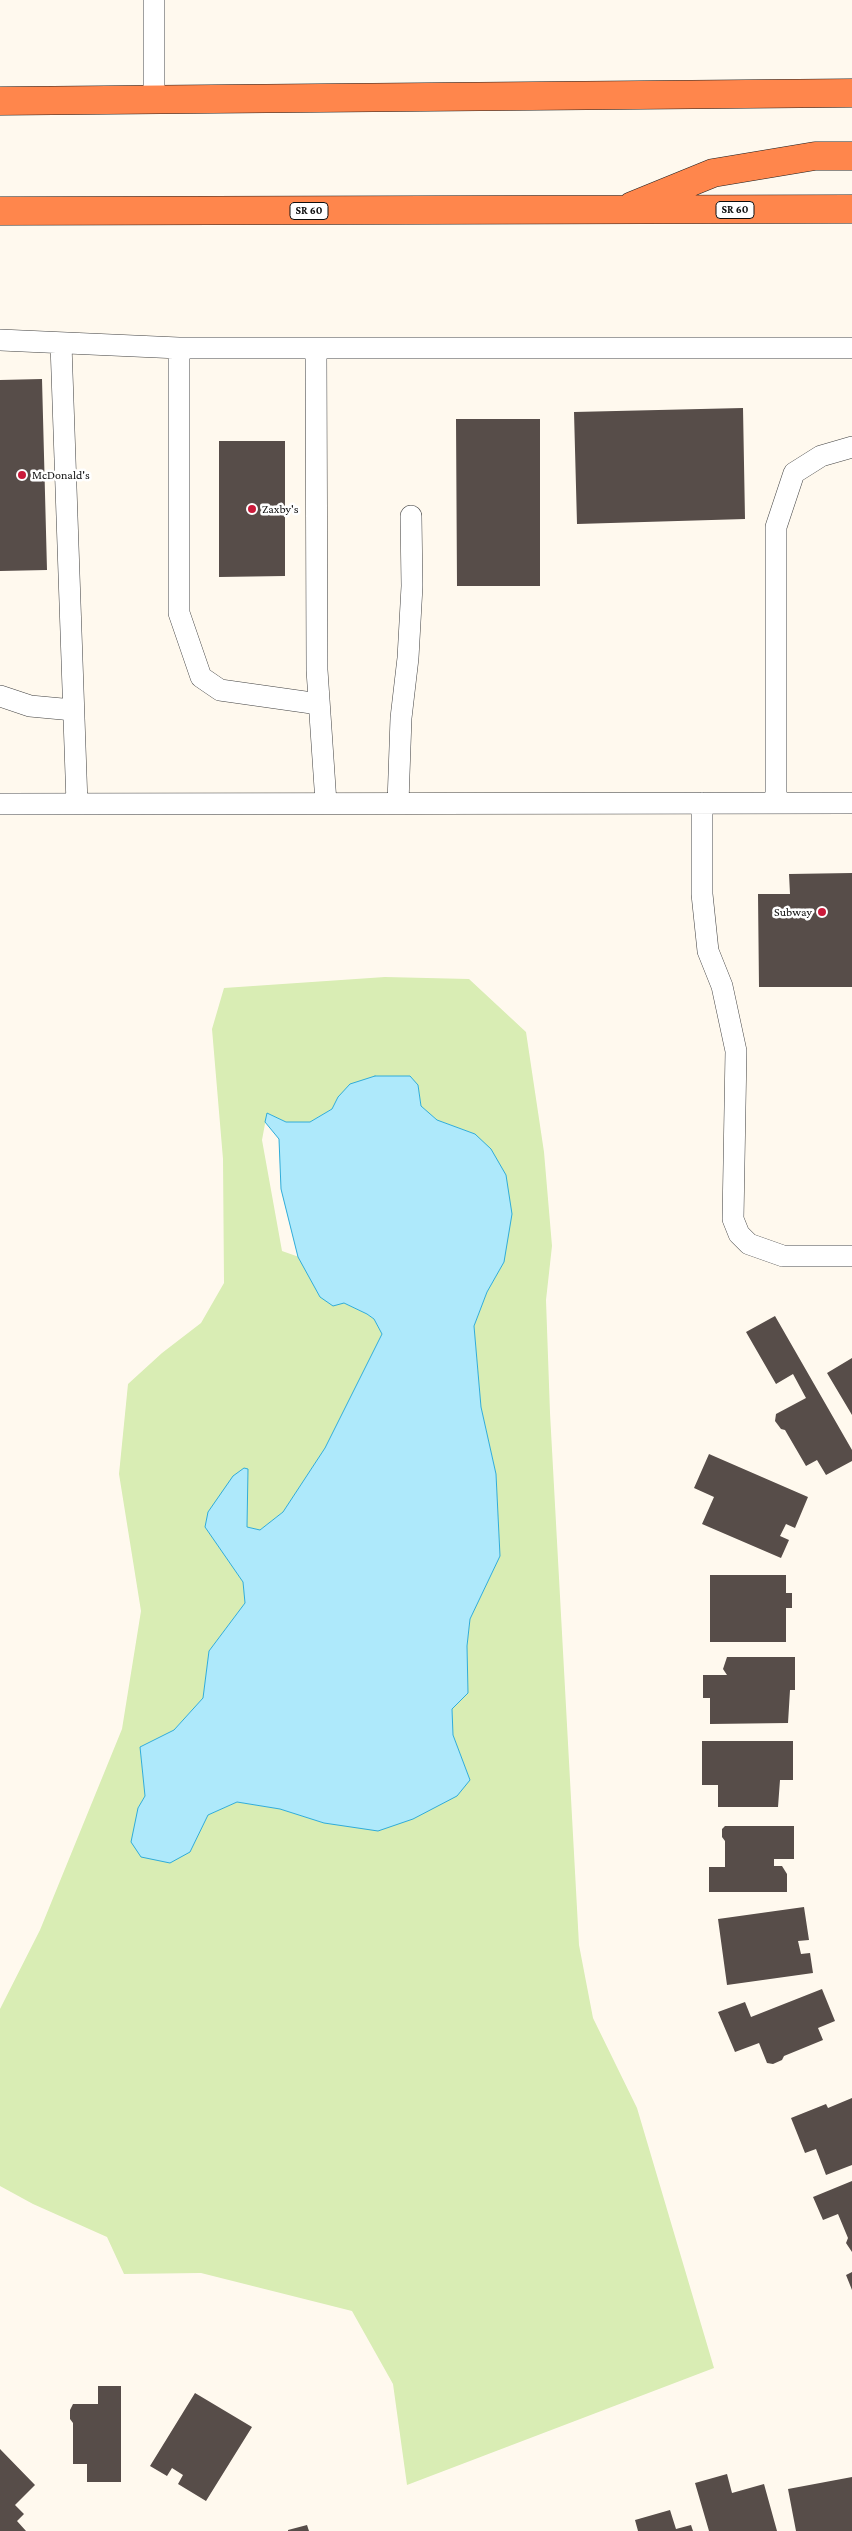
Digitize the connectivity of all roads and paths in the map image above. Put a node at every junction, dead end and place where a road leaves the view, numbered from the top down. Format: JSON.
{"nodes":[{"id":1,"x":154,"y":0,"type":"edge"},
{"id":2,"x":852,"y":93,"type":"edge"},
{"id":3,"x":154,"y":100,"type":"junction"},
{"id":4,"x":0,"y":101,"type":"edge"},
{"id":5,"x":852,"y":156,"type":"edge"},
{"id":6,"x":852,"y":209,"type":"edge"},
{"id":7,"x":0,"y":211,"type":"edge"},
{"id":8,"x":619,"y":211,"type":"junction"},
{"id":9,"x":0,"y":340,"type":"edge"},
{"id":10,"x":61,"y":344,"type":"junction"},
{"id":11,"x":179,"y":348,"type":"junction"},
{"id":12,"x":316,"y":348,"type":"junction"},
{"id":13,"x":852,"y":348,"type":"edge"},
{"id":14,"x":852,"y":447,"type":"edge"},
{"id":15,"x":411,"y":516,"type":"dead end"},
{"id":16,"x":0,"y":696,"type":"edge"},
{"id":17,"x":319,"y":704,"type":"junction"},
{"id":18,"x":73,"y":710,"type":"junction"},
{"id":19,"x":326,"y":803,"type":"junction"},
{"id":20,"x":398,"y":803,"type":"junction"},
{"id":21,"x":702,"y":803,"type":"junction"},
{"id":22,"x":776,"y":803,"type":"junction"},
{"id":23,"x":852,"y":803,"type":"edge"},
{"id":24,"x":0,"y":804,"type":"edge"},
{"id":25,"x":78,"y":804,"type":"junction"},
{"id":26,"x":852,"y":1256,"type":"edge"}],
"edges":[{"from":1,"to":3,"type":"lane"},
{"from":2,"to":3,"type":"highway"},
{"from":3,"to":4,"type":"highway"},
{"from":5,"to":8,"type":"highway"},
{"from":6,"to":8,"type":"highway","number":"SR 60"},
{"from":7,"to":8,"type":"highway","number":"SR 60"},
{"from":9,"to":10,"type":"lane"},
{"from":10,"to":11,"type":"lane"},
{"from":10,"to":18,"type":"lane"},
{"from":11,"to":12,"type":"lane"},
{"from":11,"to":17,"type":"lane"},
{"from":12,"to":13,"type":"lane"},
{"from":12,"to":17,"type":"lane"},
{"from":14,"to":22,"type":"lane"},
{"from":15,"to":20,"type":"lane"},
{"from":16,"to":18,"type":"lane"},
{"from":17,"to":19,"type":"lane"},
{"from":18,"to":25,"type":"lane"},
{"from":19,"to":20,"type":"lane"},
{"from":19,"to":25,"type":"lane"},
{"from":20,"to":21,"type":"lane"},
{"from":21,"to":22,"type":"lane"},
{"from":21,"to":26,"type":"lane"},
{"from":22,"to":23,"type":"lane"},
{"from":24,"to":25,"type":"lane"}]}
